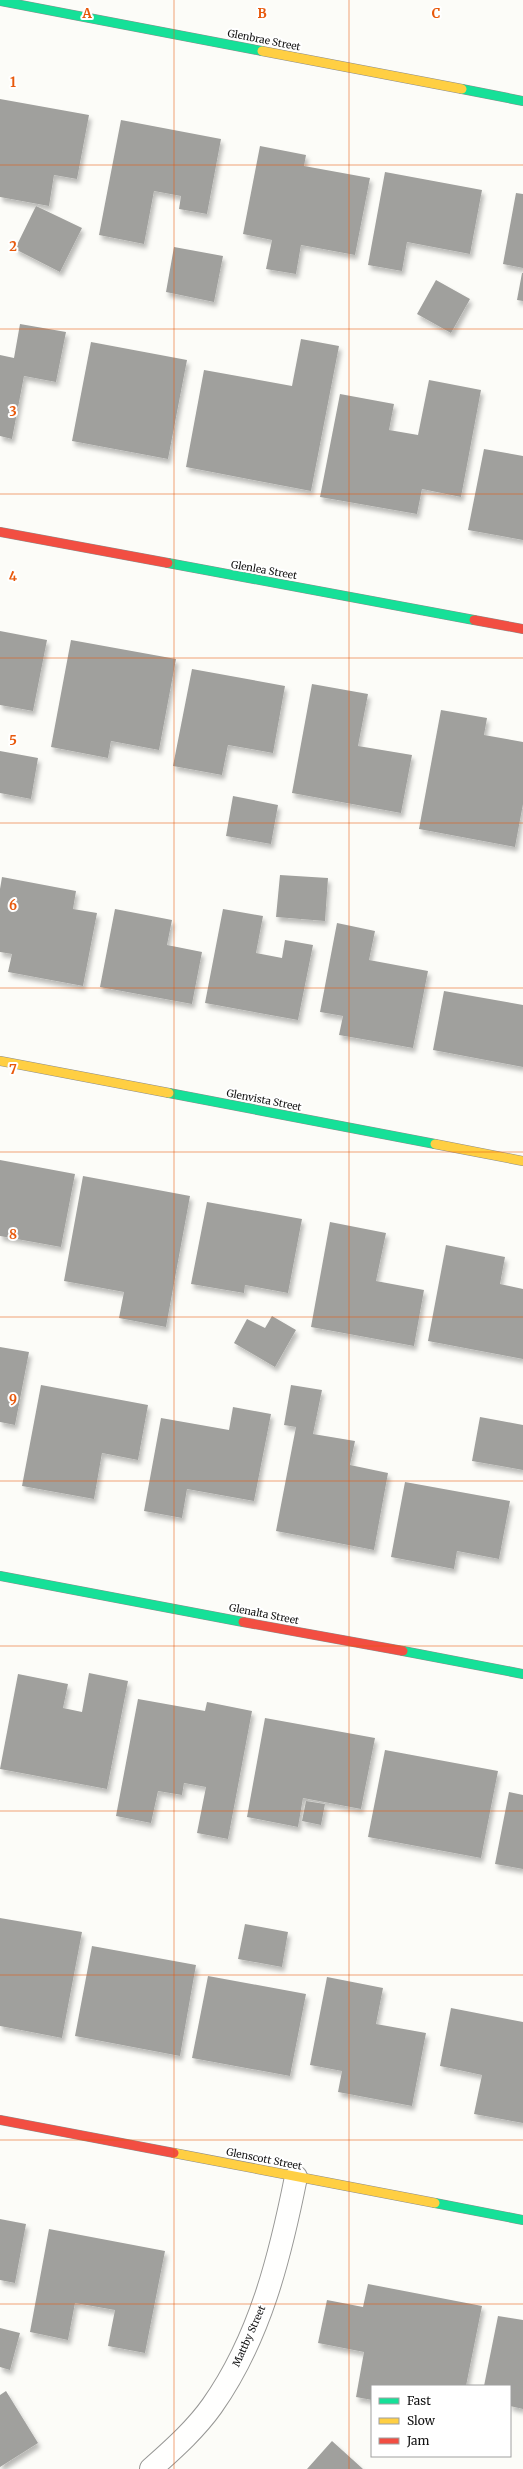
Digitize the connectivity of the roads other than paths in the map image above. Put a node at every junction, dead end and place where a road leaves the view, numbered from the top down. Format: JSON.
{"nodes":[{"id":1,"x":0,"y":1,"type":"edge"},
{"id":2,"x":523,"y":101,"type":"edge"},
{"id":3,"x":0,"y":532,"type":"edge"},
{"id":4,"x":523,"y":630,"type":"edge"},
{"id":5,"x":0,"y":1061,"type":"edge"},
{"id":6,"x":523,"y":1161,"type":"edge"},
{"id":7,"x":0,"y":1576,"type":"edge"},
{"id":8,"x":523,"y":1674,"type":"edge"},
{"id":9,"x":0,"y":2120,"type":"edge"},
{"id":10,"x":296,"y":2177,"type":"junction"},
{"id":11,"x":523,"y":2220,"type":"edge"},
{"id":12,"x":151,"y":2469,"type":"edge"}],
"edges":[{"from":1,"to":2,"type":"street","name":"Glenbrae Street"},
{"from":3,"to":4,"type":"street","name":"Glenlea Street"},
{"from":5,"to":6,"type":"street","name":"Glenvista Street"},
{"from":7,"to":8,"type":"street","name":"Glenalta Street"},
{"from":9,"to":10,"type":"street","name":"Glenscott Street"},
{"from":10,"to":11,"type":"street","name":"Glenscott Street"},
{"from":10,"to":12,"type":"street","name":"Mattby Street"}]}
